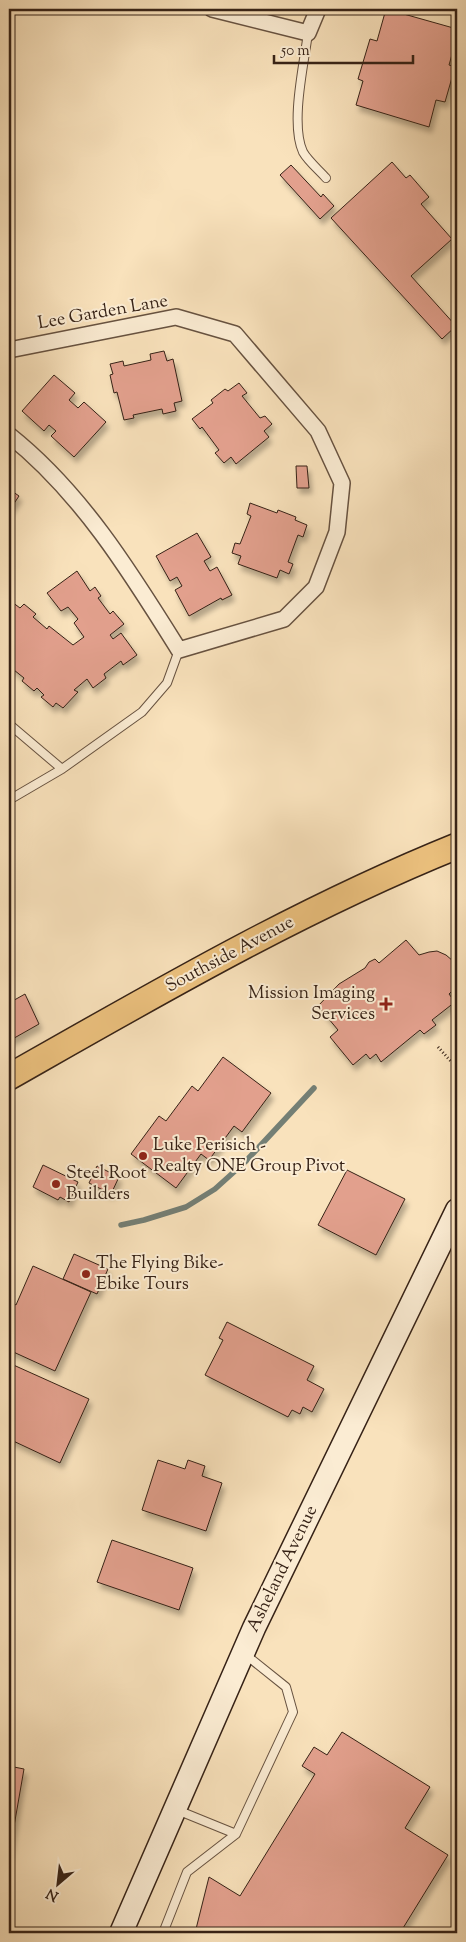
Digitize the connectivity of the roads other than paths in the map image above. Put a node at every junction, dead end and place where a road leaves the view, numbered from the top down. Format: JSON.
{"nodes":[{"id":1,"x":212,"y":9,"type":"edge"},
{"id":2,"x":318,"y":9,"type":"edge"},
{"id":3,"x":308,"y":33,"type":"junction"},
{"id":4,"x":326,"y":178,"type":"dead end"},
{"id":5,"x":9,"y":350,"type":"edge"},
{"id":6,"x":9,"y":435,"type":"edge"},
{"id":7,"x":179,"y":650,"type":"junction"},
{"id":8,"x":9,"y":724,"type":"edge"},
{"id":9,"x":62,"y":769,"type":"junction"},
{"id":10,"x":9,"y":800,"type":"edge"},
{"id":11,"x":457,"y":846,"type":"edge"},
{"id":12,"x":9,"y":1077,"type":"edge"},
{"id":13,"x":457,"y":1210,"type":"edge"},
{"id":14,"x":243,"y":1653,"type":"junction"},
{"id":15,"x":175,"y":1810,"type":"junction"},
{"id":16,"x":236,"y":1834,"type":"junction"},
{"id":17,"x":121,"y":1933,"type":"edge"},
{"id":18,"x":163,"y":1933,"type":"edge"}],
"edges":[{"from":1,"to":3,"type":"street"},
{"from":2,"to":3,"type":"street"},
{"from":3,"to":4,"type":"lane"},
{"from":5,"to":7,"type":"street","name":"Lee Garden Lane"},
{"from":6,"to":7,"type":"street"},
{"from":7,"to":9,"type":"lane"},
{"from":8,"to":9,"type":"lane"},
{"from":9,"to":10,"type":"lane"},
{"from":11,"to":12,"type":"main road","name":"Southside Avenue"},
{"from":13,"to":14,"type":"main road","name":"Asheland Avenue"},
{"from":14,"to":15,"type":"main road","name":"Asheland Avenue"},
{"from":14,"to":16,"type":"lane"},
{"from":15,"to":16,"type":"lane"},
{"from":15,"to":17,"type":"main road","name":"Asheland Avenue"},
{"from":16,"to":18,"type":"lane"}]}
